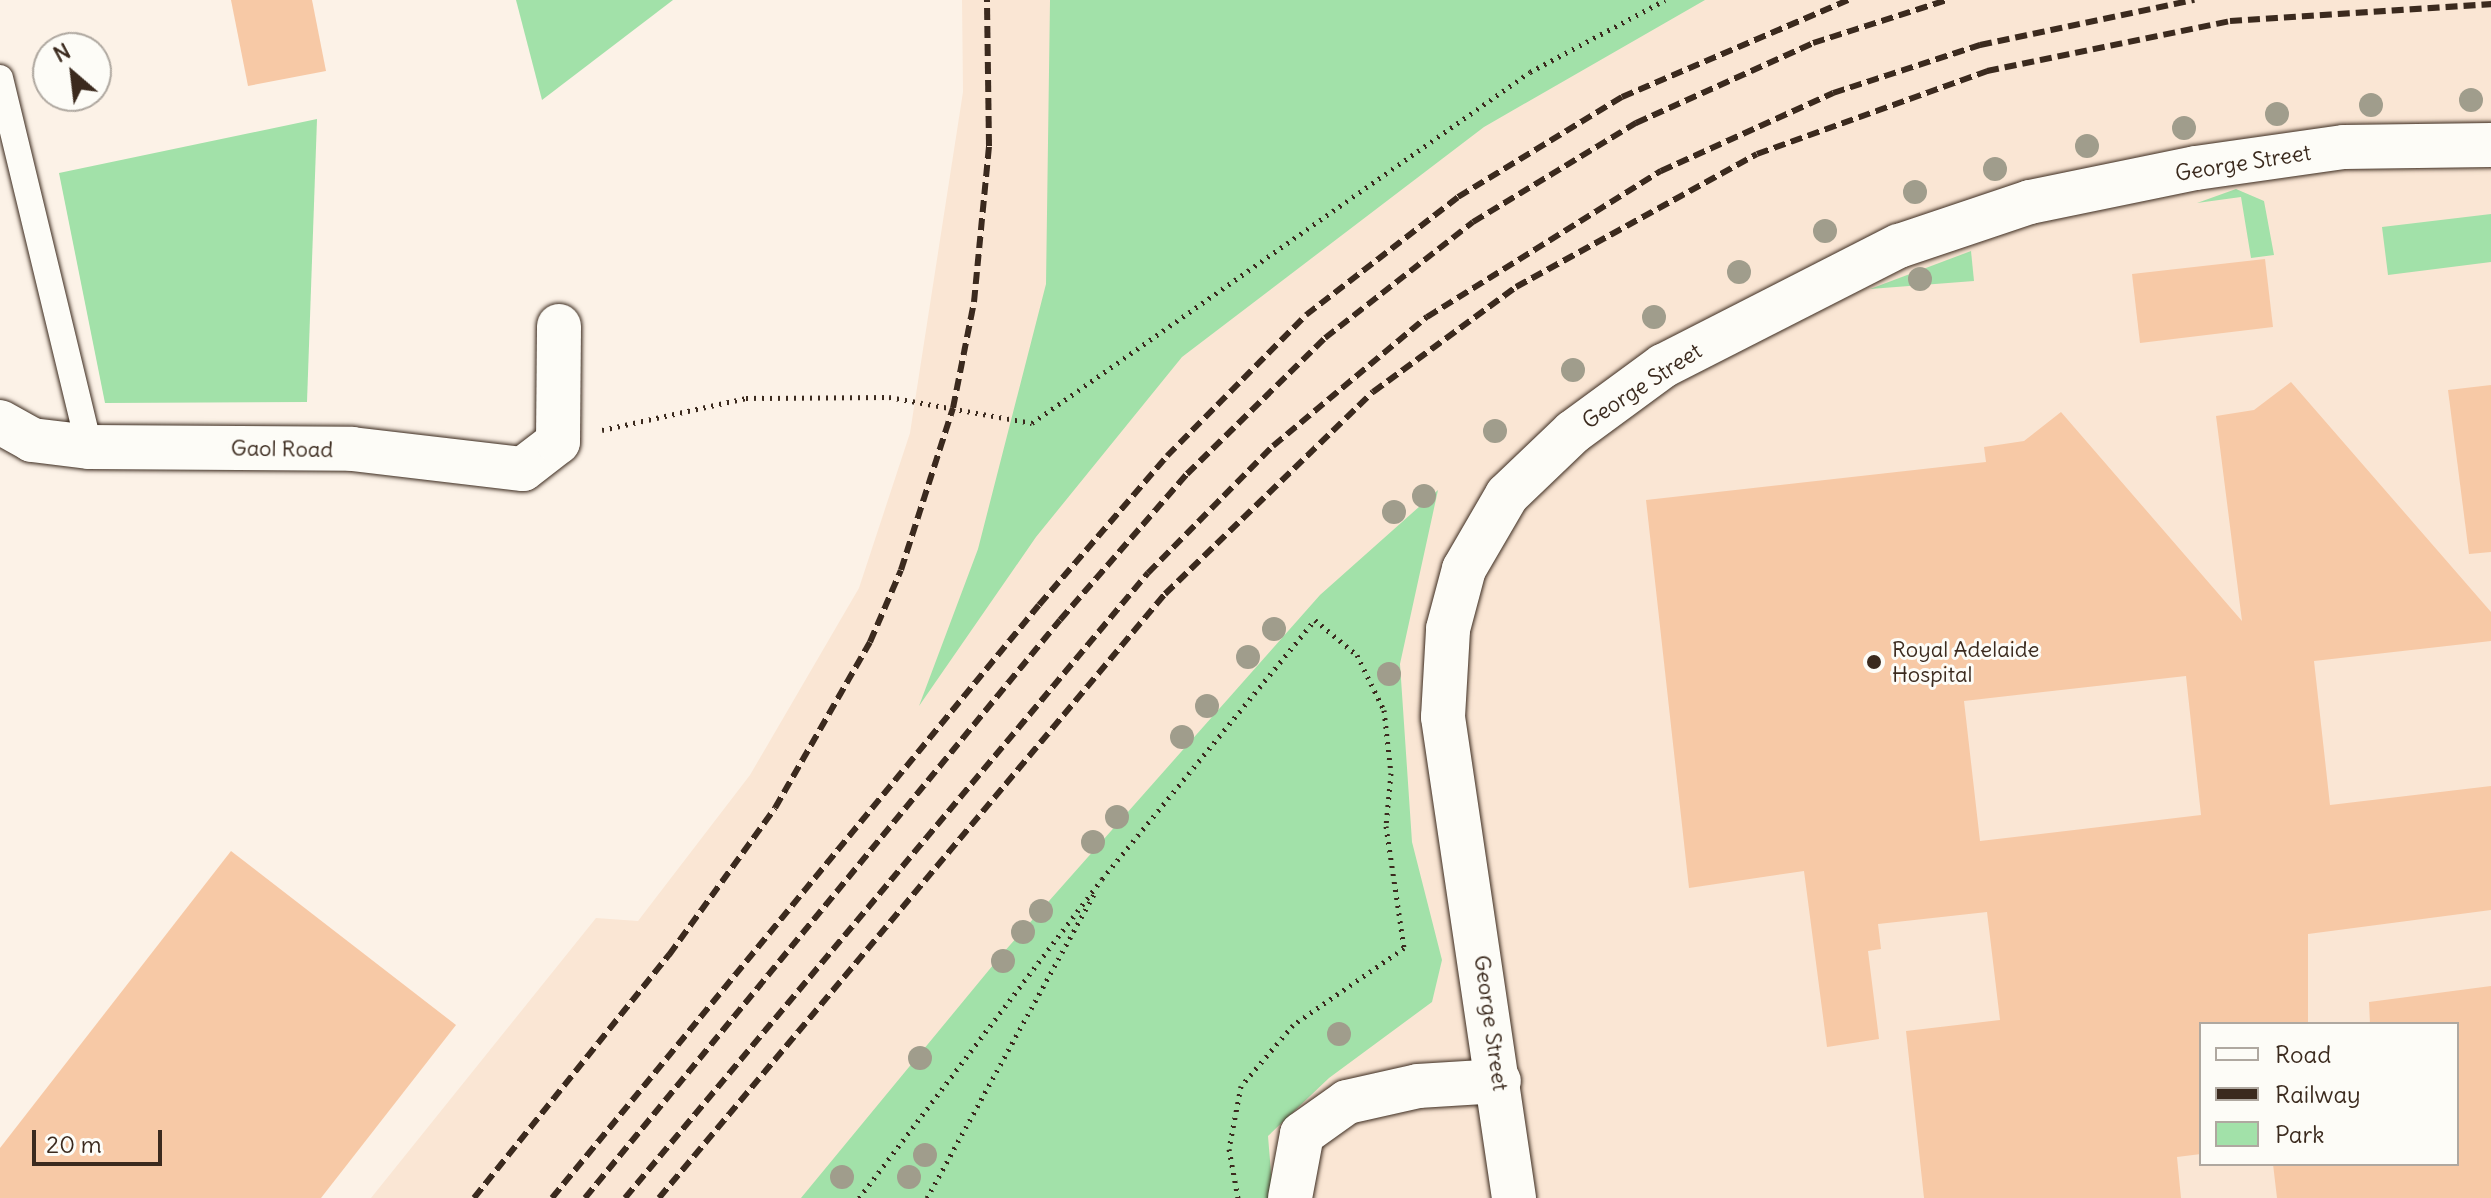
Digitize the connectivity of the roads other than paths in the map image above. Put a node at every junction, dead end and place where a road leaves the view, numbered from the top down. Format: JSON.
{"nodes":[{"id":1,"x":0,"y":78,"type":"edge"},
{"id":2,"x":2491,"y":145,"type":"edge"},
{"id":3,"x":559,"y":326,"type":"dead end"},
{"id":4,"x":0,"y":422,"type":"edge"},
{"id":5,"x":89,"y":447,"type":"junction"},
{"id":6,"x":1499,"y":1081,"type":"junction"},
{"id":7,"x":1290,"y":1198,"type":"edge"},
{"id":8,"x":1514,"y":1198,"type":"edge"}],
"edges":[{"from":1,"to":5,"type":"lane"},
{"from":2,"to":6,"type":"street","name":"George Street"},
{"from":3,"to":5,"type":"street","name":"Gaol Road"},
{"from":4,"to":5,"type":"street","name":"Gaol Road"},
{"from":6,"to":7,"type":"street"},
{"from":6,"to":8,"type":"street","name":"George Street"}]}
